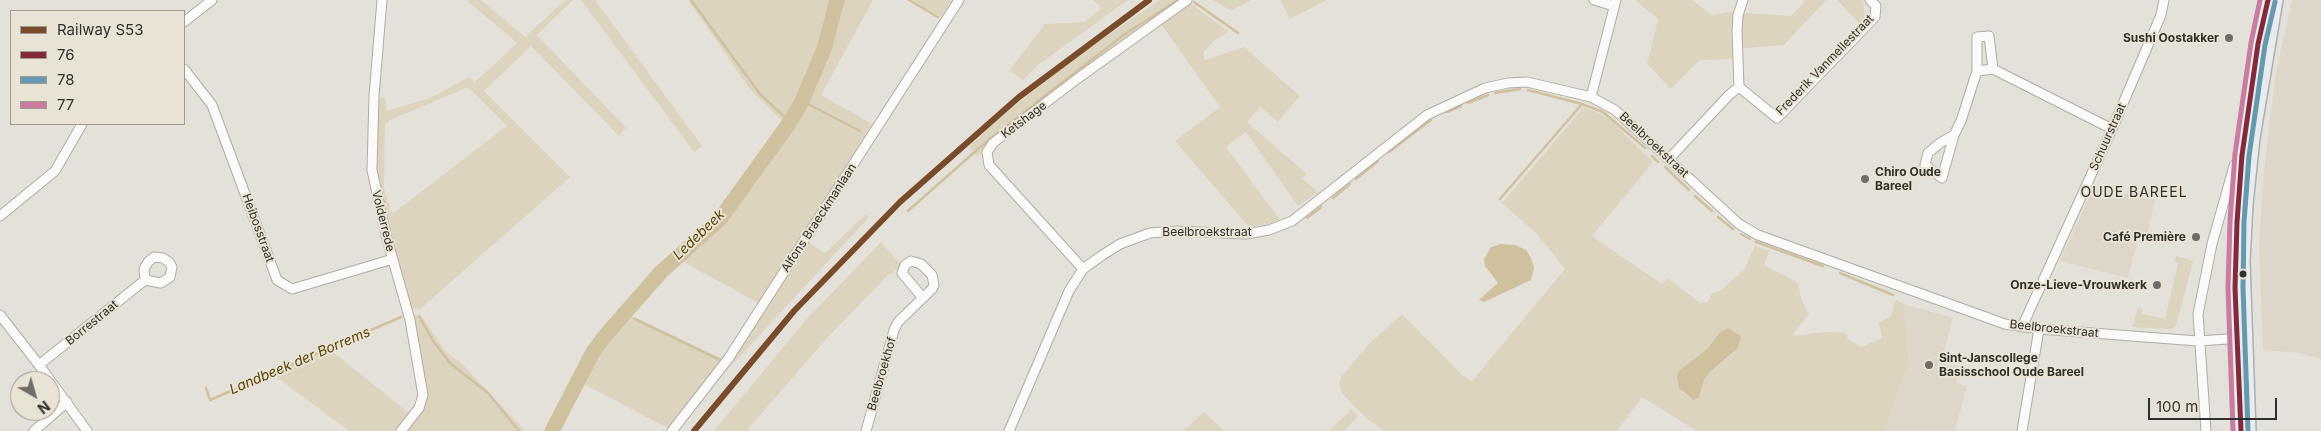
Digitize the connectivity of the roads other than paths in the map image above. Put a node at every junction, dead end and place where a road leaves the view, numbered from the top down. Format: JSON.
{"nodes":[{"id":1,"x":212,"y":0,"type":"edge"},
{"id":2,"x":382,"y":0,"type":"edge"},
{"id":3,"x":959,"y":0,"type":"edge"},
{"id":4,"x":1187,"y":0,"type":"edge"},
{"id":5,"x":1594,"y":0,"type":"edge"},
{"id":6,"x":1743,"y":0,"type":"edge"},
{"id":7,"x":1870,"y":0,"type":"edge"},
{"id":8,"x":2164,"y":0,"type":"edge"},
{"id":9,"x":2268,"y":0,"type":"edge"},
{"id":10,"x":2277,"y":0,"type":"edge"},
{"id":11,"x":1615,"y":3,"type":"edge"},
{"id":12,"x":185,"y":21,"type":"edge"},
{"id":13,"x":1993,"y":68,"type":"junction"},
{"id":14,"x":185,"y":70,"type":"edge"},
{"id":15,"x":1977,"y":70,"type":"junction"},
{"id":16,"x":1739,"y":87,"type":"junction"},
{"id":17,"x":1591,"y":97,"type":"junction"},
{"id":18,"x":81,"y":125,"type":"edge"},
{"id":19,"x":2112,"y":129,"type":"junction"},
{"id":20,"x":1954,"y":135,"type":"dead end"},
{"id":21,"x":2242,"y":154,"type":"junction"},
{"id":22,"x":1669,"y":158,"type":"junction"},
{"id":23,"x":0,"y":216,"type":"edge"},
{"id":24,"x":393,"y":259,"type":"junction"},
{"id":25,"x":1083,"y":269,"type":"junction"},
{"id":26,"x":145,"y":280,"type":"dead end"},
{"id":27,"x":922,"y":298,"type":"dead end"},
{"id":28,"x":0,"y":315,"type":"edge"},
{"id":29,"x":2022,"y":327,"type":"junction"},
{"id":30,"x":2039,"y":329,"type":"junction"},
{"id":31,"x":2241,"y":338,"type":"junction"},
{"id":32,"x":2198,"y":341,"type":"junction"},
{"id":33,"x":39,"y":365,"type":"junction"},
{"id":34,"x":67,"y":402,"type":"junction"},
{"id":35,"x":34,"y":431,"type":"edge"},
{"id":36,"x":87,"y":431,"type":"edge"},
{"id":37,"x":400,"y":431,"type":"edge"},
{"id":38,"x":672,"y":431,"type":"edge"},
{"id":39,"x":866,"y":431,"type":"edge"},
{"id":40,"x":1009,"y":431,"type":"edge"},
{"id":41,"x":2022,"y":431,"type":"edge"},
{"id":42,"x":2206,"y":431,"type":"edge"},
{"id":43,"x":2241,"y":431,"type":"edge"},
{"id":44,"x":2250,"y":431,"type":"edge"}],
"edges":[{"from":1,"to":12,"type":"street"},
{"from":2,"to":24,"type":"street","name":"Volderrede"},
{"from":3,"to":38,"type":"street","name":"Alfons Braeckmanlaan"},
{"from":4,"to":25,"type":"street","name":"Ketshage"},
{"from":5,"to":11,"type":"street"},
{"from":6,"to":16,"type":"street"},
{"from":7,"to":16,"type":"street","name":"Frederik Vanmellestraat"},
{"from":8,"to":19,"type":"street","name":"Schuurstraat"},
{"from":9,"to":21,"type":"main road"},
{"from":10,"to":31,"type":"main road"},
{"from":11,"to":17,"type":"street"},
{"from":13,"to":15,"type":"street"},
{"from":13,"to":15,"type":"street"},
{"from":13,"to":19,"type":"street"},
{"from":14,"to":24,"type":"street","name":"Heibosstraat"},
{"from":15,"to":20,"type":"street"},
{"from":16,"to":22,"type":"street"},
{"from":17,"to":22,"type":"street","name":"Beelbroekstraat"},
{"from":17,"to":25,"type":"street","name":"Beelbroekstraat"},
{"from":18,"to":23,"type":"street"},
{"from":19,"to":29,"type":"street","name":"Schuurstraat"},
{"from":21,"to":31,"type":"main road"},
{"from":21,"to":32,"type":"street"},
{"from":22,"to":29,"type":"street","name":"Beelbroekstraat"},
{"from":24,"to":37,"type":"street","name":"Volderrede"},
{"from":25,"to":40,"type":"street","name":"Beelbroekstraat"},
{"from":26,"to":33,"type":"street","name":"Borrestraat"},
{"from":27,"to":39,"type":"street","name":"Beelbroekhof"},
{"from":28,"to":33,"type":"street"},
{"from":29,"to":30,"type":"street","name":"Beelbroekstraat"},
{"from":30,"to":32,"type":"street","name":"Beelbroekstraat"},
{"from":30,"to":41,"type":"street"},
{"from":31,"to":32,"type":"street","name":"Beelbroekstraat"},
{"from":31,"to":43,"type":"main road"},
{"from":31,"to":44,"type":"main road"},
{"from":32,"to":42,"type":"street"},
{"from":33,"to":34,"type":"street"},
{"from":34,"to":35,"type":"street"},
{"from":34,"to":36,"type":"street"}]}
